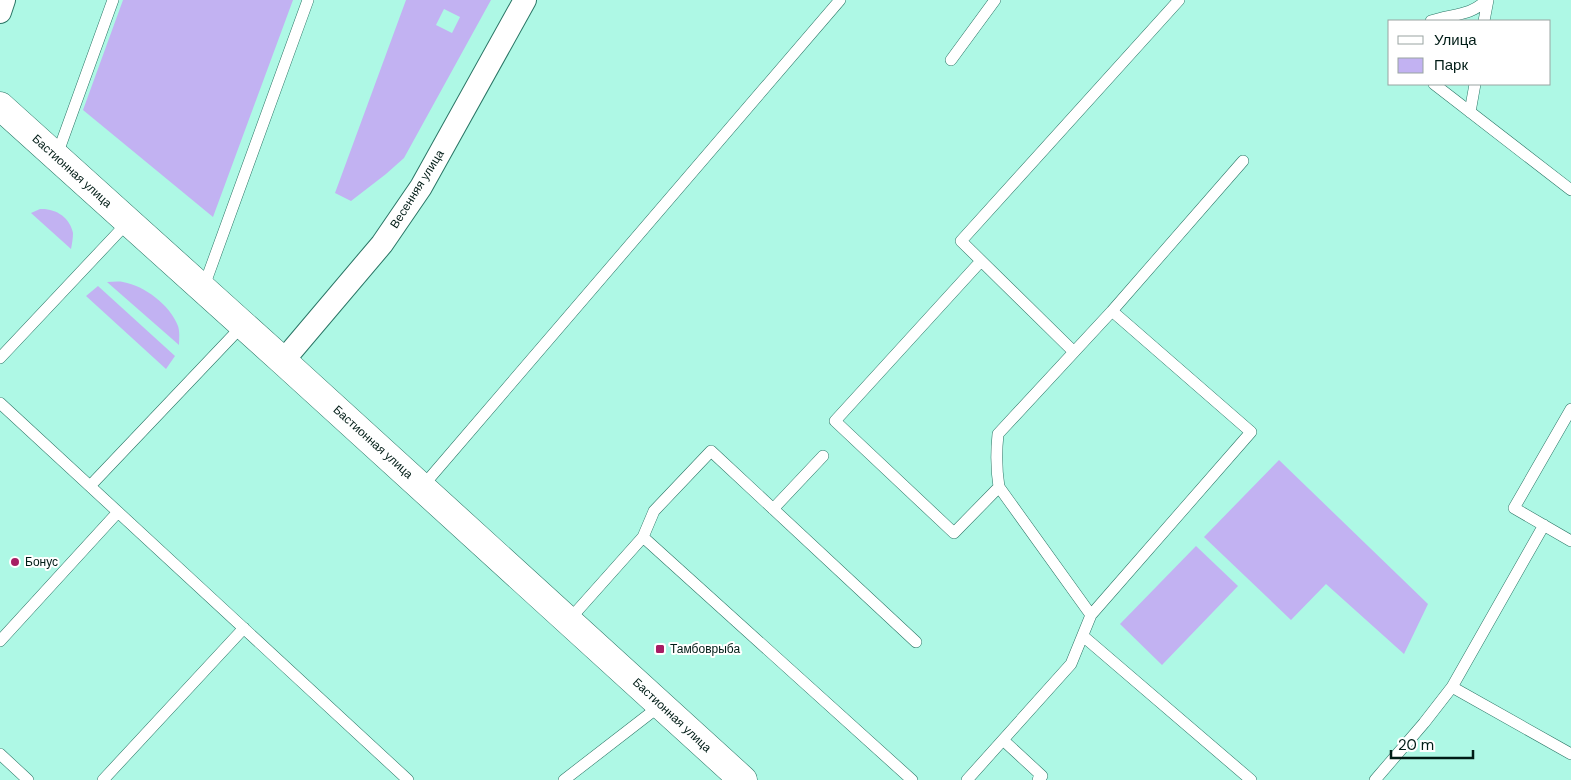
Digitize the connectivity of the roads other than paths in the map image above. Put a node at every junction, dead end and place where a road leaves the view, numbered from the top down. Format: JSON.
{"nodes":[{"id":1,"x":4,"y":0,"type":"edge"},
{"id":2,"x":112,"y":0,"type":"edge"},
{"id":3,"x":308,"y":0,"type":"edge"},
{"id":4,"x":525,"y":0,"type":"edge"},
{"id":5,"x":840,"y":0,"type":"edge"},
{"id":6,"x":995,"y":0,"type":"edge"},
{"id":7,"x":1179,"y":0,"type":"edge"},
{"id":8,"x":1487,"y":0,"type":"edge"},
{"id":9,"x":0,"y":12,"type":"edge"},
{"id":10,"x":1434,"y":20,"type":"edge"},
{"id":11,"x":1484,"y":20,"type":"edge"},
{"id":12,"x":951,"y":60,"type":"dead end"},
{"id":13,"x":1435,"y":85,"type":"edge"},
{"id":14,"x":1475,"y":85,"type":"edge"},
{"id":15,"x":0,"y":106,"type":"edge"},
{"id":16,"x":1470,"y":112,"type":"junction"},
{"id":17,"x":56,"y":157,"type":"junction"},
{"id":18,"x":1243,"y":162,"type":"dead end"},
{"id":19,"x":1571,"y":190,"type":"edge"},
{"id":20,"x":128,"y":222,"type":"junction"},
{"id":21,"x":981,"y":261,"type":"junction"},
{"id":22,"x":203,"y":289,"type":"junction"},
{"id":23,"x":1112,"y":310,"type":"junction"},
{"id":24,"x":243,"y":325,"type":"junction"},
{"id":25,"x":1074,"y":352,"type":"junction"},
{"id":26,"x":0,"y":358,"type":"edge"},
{"id":27,"x":283,"y":360,"type":"junction"},
{"id":28,"x":0,"y":403,"type":"edge"},
{"id":29,"x":1571,"y":409,"type":"edge"},
{"id":30,"x":823,"y":456,"type":"dead end"},
{"id":31,"x":90,"y":486,"type":"junction"},
{"id":32,"x":422,"y":487,"type":"junction"},
{"id":33,"x":999,"y":487,"type":"junction"},
{"id":34,"x":774,"y":509,"type":"junction"},
{"id":35,"x":118,"y":512,"type":"junction"},
{"id":36,"x":1544,"y":526,"type":"junction"},
{"id":37,"x":643,"y":537,"type":"junction"},
{"id":38,"x":1571,"y":541,"type":"edge"},
{"id":39,"x":1091,"y":615,"type":"junction"},
{"id":40,"x":569,"y":620,"type":"junction"},
{"id":41,"x":244,"y":628,"type":"junction"},
{"id":42,"x":1082,"y":636,"type":"junction"},
{"id":43,"x":0,"y":641,"type":"edge"},
{"id":44,"x":916,"y":642,"type":"dead end"},
{"id":45,"x":1452,"y":687,"type":"junction"},
{"id":46,"x":661,"y":705,"type":"junction"},
{"id":47,"x":1003,"y":740,"type":"junction"},
{"id":48,"x":0,"y":754,"type":"edge"},
{"id":49,"x":1571,"y":754,"type":"edge"},
{"id":50,"x":28,"y":780,"type":"edge"},
{"id":51,"x":103,"y":780,"type":"edge"},
{"id":52,"x":408,"y":780,"type":"edge"},
{"id":53,"x":564,"y":780,"type":"edge"},
{"id":54,"x":743,"y":780,"type":"edge"},
{"id":55,"x":912,"y":780,"type":"edge"},
{"id":56,"x":967,"y":780,"type":"edge"},
{"id":57,"x":1038,"y":780,"type":"edge"},
{"id":58,"x":1252,"y":780,"type":"edge"},
{"id":59,"x":1375,"y":780,"type":"edge"}],
"edges":[{"from":1,"to":9,"type":"street"},
{"from":2,"to":17,"type":"lane"},
{"from":3,"to":22,"type":"lane"},
{"from":4,"to":27,"type":"street","name":"Весенняя улица"},
{"from":5,"to":32,"type":"lane"},
{"from":6,"to":12,"type":"lane"},
{"from":7,"to":21,"type":"lane"},
{"from":8,"to":10,"type":"lane"},
{"from":8,"to":11,"type":"lane"},
{"from":13,"to":16,"type":"lane"},
{"from":14,"to":16,"type":"lane"},
{"from":15,"to":17,"type":"main road","name":"Бастионная улица"},
{"from":16,"to":19,"type":"lane"},
{"from":17,"to":20,"type":"main road","name":"Бастионная улица"},
{"from":18,"to":23,"type":"lane"},
{"from":20,"to":22,"type":"main road","name":"Бастионная улица"},
{"from":20,"to":26,"type":"lane"},
{"from":21,"to":25,"type":"lane"},
{"from":21,"to":33,"type":"lane"},
{"from":22,"to":24,"type":"main road","name":"Бастионная улица"},
{"from":23,"to":25,"type":"lane"},
{"from":23,"to":39,"type":"lane"},
{"from":24,"to":27,"type":"main road","name":"Бастионная улица"},
{"from":24,"to":31,"type":"lane"},
{"from":25,"to":33,"type":"lane"},
{"from":27,"to":32,"type":"main road","name":"Бастионная улица"},
{"from":28,"to":31,"type":"lane"},
{"from":29,"to":36,"type":"lane"},
{"from":30,"to":34,"type":"lane"},
{"from":31,"to":35,"type":"lane"},
{"from":32,"to":40,"type":"main road","name":"Бастионная улица"},
{"from":33,"to":39,"type":"lane"},
{"from":34,"to":37,"type":"lane"},
{"from":34,"to":44,"type":"lane"},
{"from":35,"to":41,"type":"lane"},
{"from":35,"to":43,"type":"lane"},
{"from":36,"to":38,"type":"lane"},
{"from":36,"to":45,"type":"lane"},
{"from":37,"to":40,"type":"lane"},
{"from":37,"to":55,"type":"lane"},
{"from":39,"to":42,"type":"lane"},
{"from":40,"to":46,"type":"main road","name":"Бастионная улица"},
{"from":41,"to":51,"type":"lane"},
{"from":41,"to":52,"type":"lane"},
{"from":42,"to":47,"type":"lane"},
{"from":42,"to":58,"type":"lane"},
{"from":45,"to":49,"type":"lane"},
{"from":45,"to":59,"type":"lane"},
{"from":46,"to":53,"type":"lane"},
{"from":46,"to":54,"type":"main road","name":"Бастионная улица"},
{"from":47,"to":56,"type":"lane"},
{"from":47,"to":57,"type":"lane"},
{"from":48,"to":50,"type":"lane"}]}
